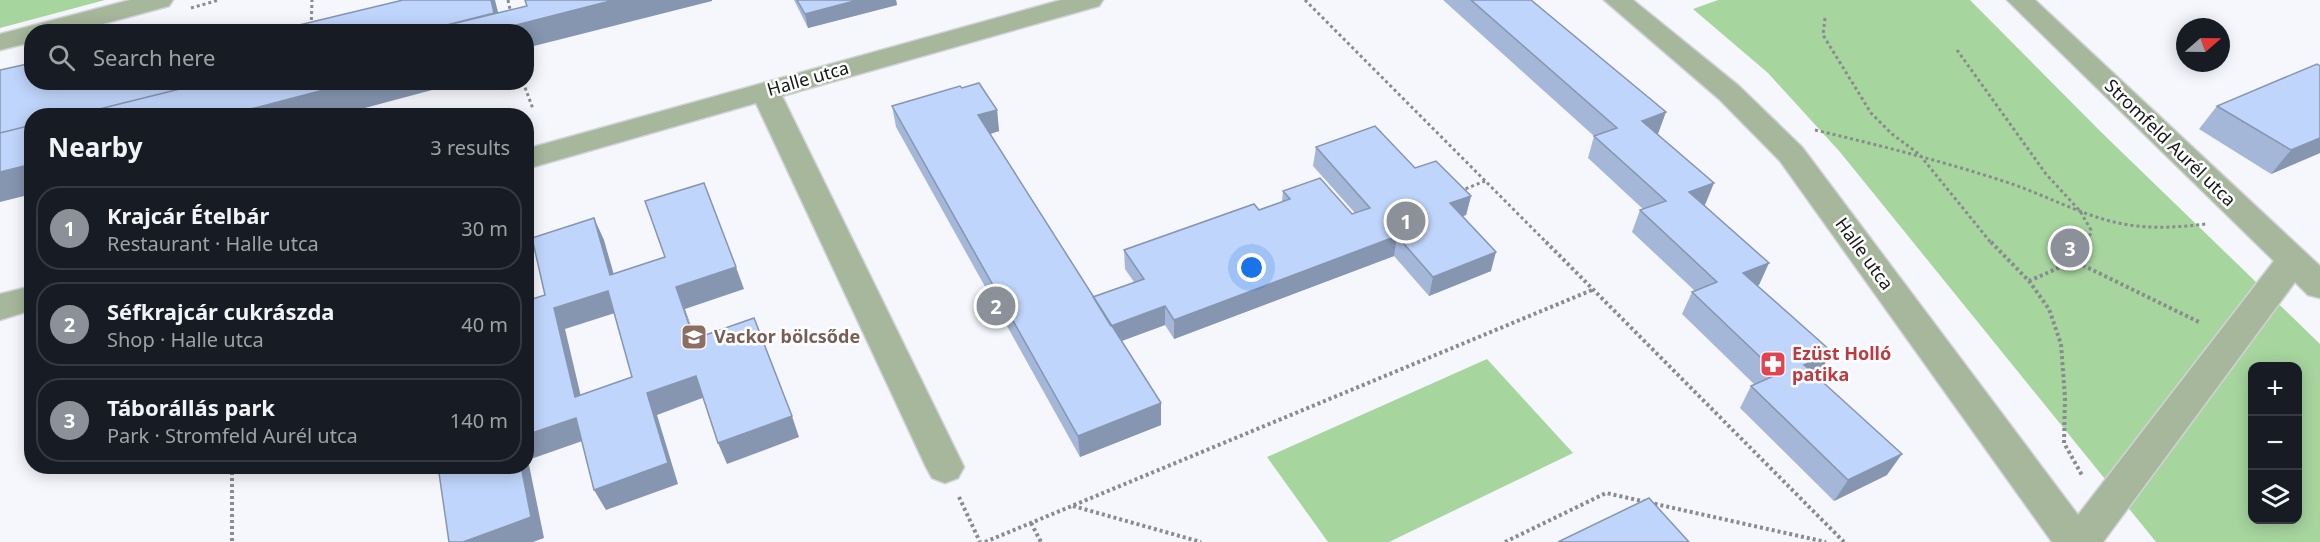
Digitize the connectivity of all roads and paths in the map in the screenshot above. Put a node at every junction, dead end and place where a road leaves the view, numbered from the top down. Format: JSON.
{"nodes":[{"id":1,"x":160,"y":0,"type":"edge"},
{"id":2,"x":312,"y":0,"type":"edge"},
{"id":3,"x":508,"y":0,"type":"edge"},
{"id":4,"x":1090,"y":0,"type":"edge"},
{"id":5,"x":1305,"y":0,"type":"edge"},
{"id":6,"x":1617,"y":0,"type":"edge"},
{"id":7,"x":2020,"y":0,"type":"edge"},
{"id":8,"x":1825,"y":18,"type":"dead end"},
{"id":9,"x":513,"y":20,"type":"edge"},
{"id":10,"x":70,"y":24,"type":"edge"},
{"id":11,"x":311,"y":24,"type":"edge"},
{"id":12,"x":24,"y":36,"type":"edge"},
{"id":13,"x":0,"y":42,"type":"edge"},
{"id":14,"x":1957,"y":50,"type":"dead end"},
{"id":15,"x":526,"y":90,"type":"edge"},
{"id":16,"x":765,"y":91,"type":"junction"},
{"id":17,"x":532,"y":108,"type":"edge"},
{"id":18,"x":1814,"y":130,"type":"dead end"},
{"id":19,"x":1919,"y":154,"type":"junction"},
{"id":20,"x":534,"y":157,"type":"edge"},
{"id":21,"x":1485,"y":182,"type":"junction"},
{"id":22,"x":1458,"y":192,"type":"edge"},
{"id":23,"x":2080,"y":211,"type":"junction"},
{"id":24,"x":2215,"y":225,"type":"dead end"},
{"id":25,"x":2072,"y":260,"type":"junction"},
{"id":26,"x":2293,"y":260,"type":"junction"},
{"id":27,"x":2028,"y":281,"type":"junction"},
{"id":28,"x":2320,"y":286,"type":"edge"},
{"id":29,"x":1592,"y":290,"type":"junction"},
{"id":30,"x":24,"y":300,"type":"edge"},
{"id":31,"x":0,"y":307,"type":"edge"},
{"id":32,"x":2234,"y":340,"type":"junction"},
{"id":33,"x":945,"y":467,"type":"joint"},
{"id":34,"x":232,"y":474,"type":"edge"},
{"id":35,"x":1072,"y":506,"type":"junction"},
{"id":36,"x":2102,"y":513,"type":"junction"},
{"id":37,"x":1031,"y":523,"type":"junction"},
{"id":38,"x":232,"y":542,"type":"edge"},
{"id":39,"x":980,"y":542,"type":"edge"},
{"id":40,"x":986,"y":542,"type":"edge"},
{"id":41,"x":1041,"y":542,"type":"edge"},
{"id":42,"x":1202,"y":542,"type":"edge"},
{"id":43,"x":1505,"y":542,"type":"edge"},
{"id":44,"x":1826,"y":542,"type":"edge"},
{"id":45,"x":1844,"y":542,"type":"edge"},
{"id":46,"x":2075,"y":542,"type":"edge"},
{"id":47,"x":2080,"y":542,"type":"edge"}],
"edges":[{"from":1,"to":10,"type":"street"},
{"from":2,"to":11,"type":"path"},
{"from":3,"to":9,"type":"path"},
{"from":4,"to":16,"type":"street","name":"Halle utca"},
{"from":5,"to":21,"type":"path"},
{"from":6,"to":46,"type":"street","name":"Halle utca"},
{"from":7,"to":26,"type":"street","name":"Stromfeld Aurél utca"},
{"from":8,"to":19,"type":"path"},
{"from":12,"to":13,"type":"street"},
{"from":14,"to":23,"type":"path"},
{"from":15,"to":17,"type":"path"},
{"from":16,"to":20,"type":"street","name":"Halle utca"},
{"from":16,"to":33,"type":"street"},
{"from":18,"to":19,"type":"path"},
{"from":19,"to":23,"type":"path"},
{"from":19,"to":27,"type":"path"},
{"from":21,"to":22,"type":"path"},
{"from":21,"to":29,"type":"path"},
{"from":23,"to":24,"type":"path"},
{"from":23,"to":25,"type":"path"},
{"from":25,"to":27,"type":"path"},
{"from":25,"to":32,"type":"path"},
{"from":26,"to":28,"type":"street","name":"Stromfeld Aurél utca"},
{"from":26,"to":32,"type":"street"},
{"from":27,"to":36,"type":"path"},
{"from":29,"to":35,"type":"path"},
{"from":29,"to":45,"type":"path"},
{"from":30,"to":31,"type":"street"},
{"from":32,"to":36,"type":"street"},
{"from":33,"to":39,"type":"path"},
{"from":34,"to":38,"type":"path"},
{"from":35,"to":37,"type":"path"},
{"from":35,"to":42,"type":"path"},
{"from":36,"to":47,"type":"street"},
{"from":37,"to":40,"type":"path"},
{"from":37,"to":41,"type":"path"},
{"from":43,"to":44,"type":"path"}]}
